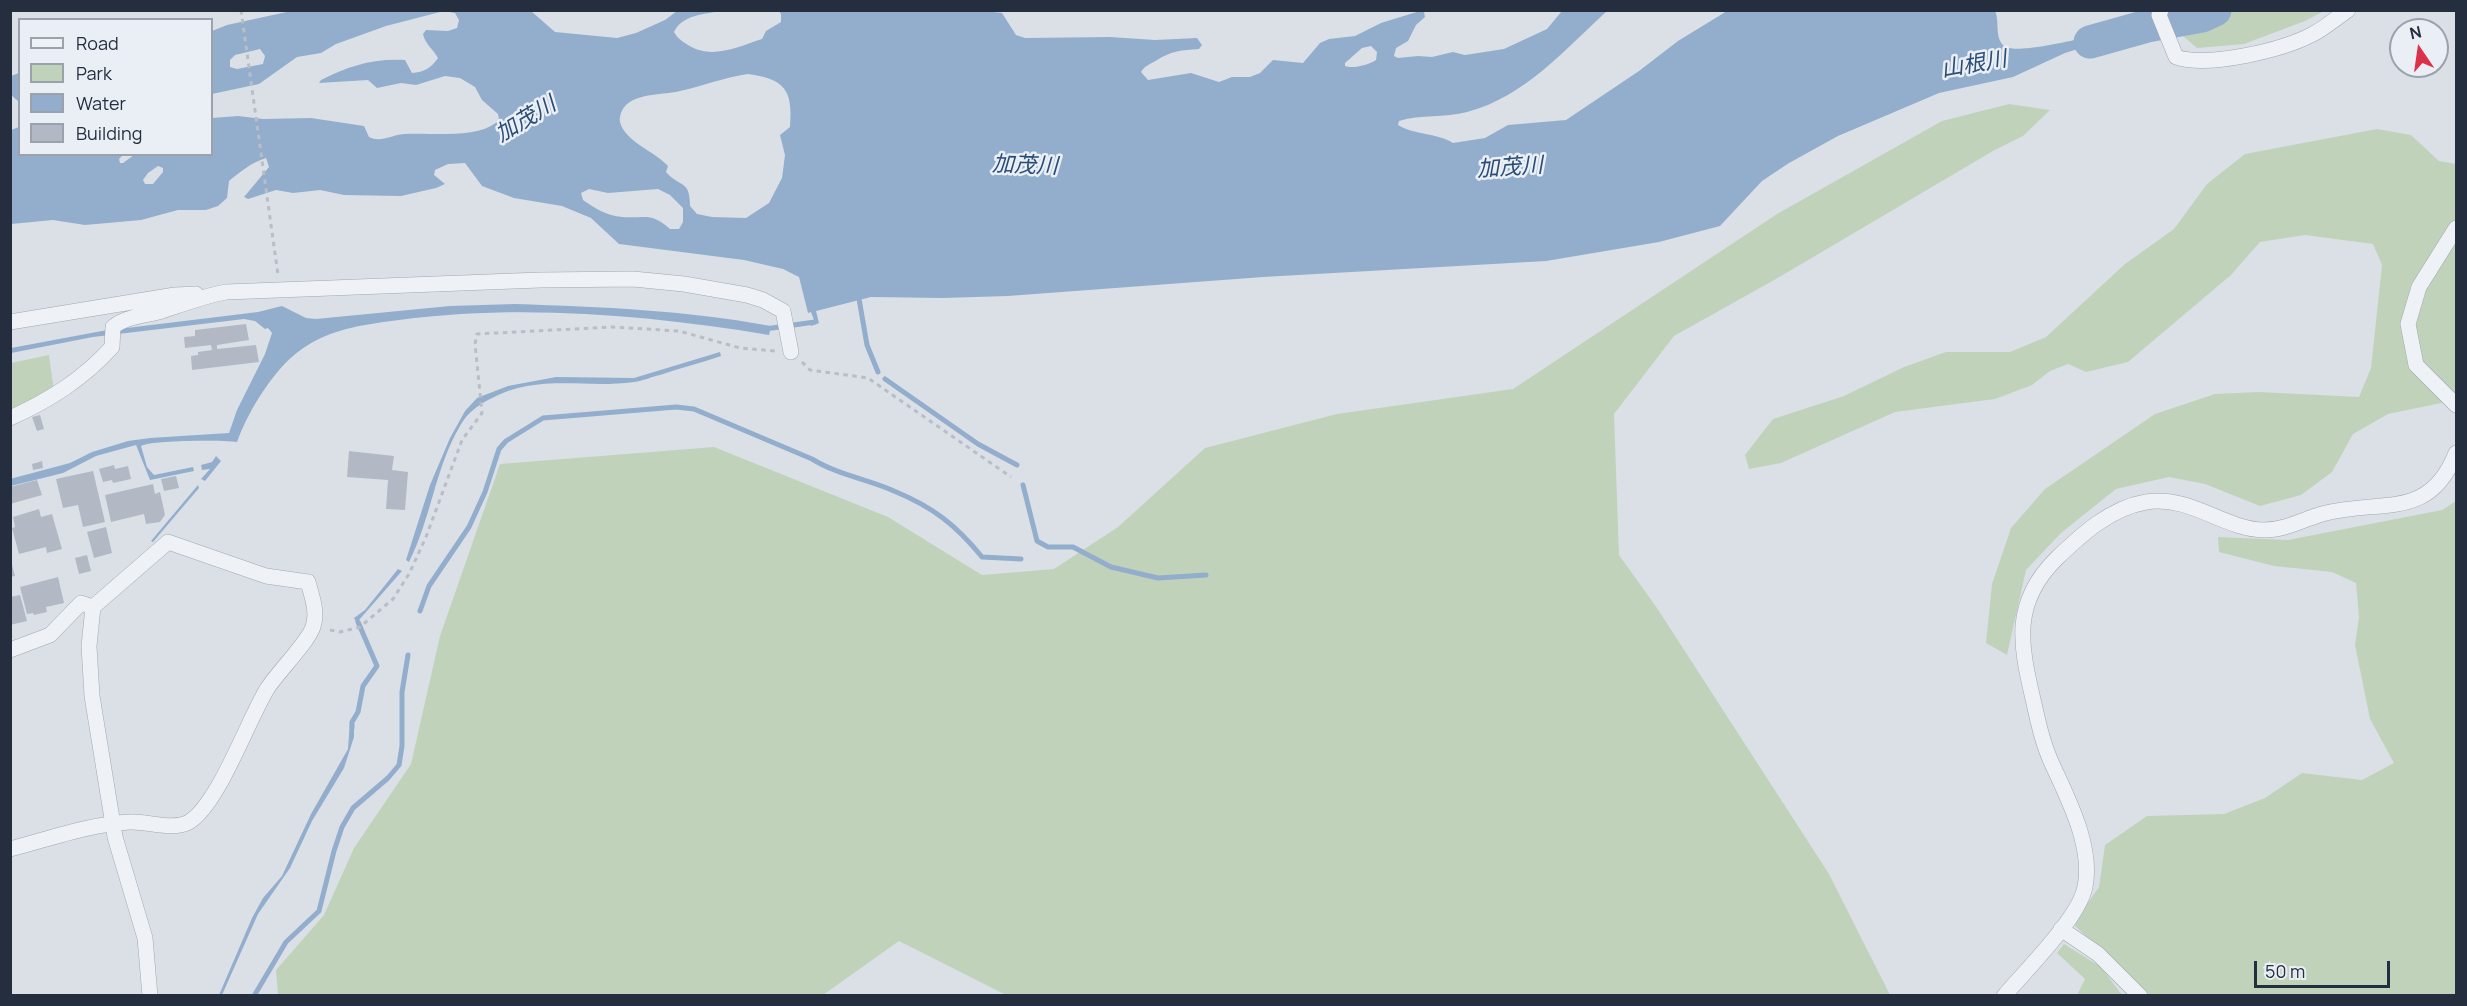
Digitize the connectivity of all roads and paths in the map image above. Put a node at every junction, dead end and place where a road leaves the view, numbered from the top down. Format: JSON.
{"nodes":[{"id":1,"x":241,"y":10,"type":"edge"},
{"id":2,"x":2161,"y":10,"type":"edge"},
{"id":3,"x":2348,"y":10,"type":"edge"},
{"id":4,"x":2457,"y":228,"type":"edge"},
{"id":5,"x":279,"y":283,"type":"dead end"},
{"id":6,"x":208,"y":295,"type":"junction"},
{"id":7,"x":10,"y":321,"type":"edge"},
{"id":8,"x":791,"y":352,"type":"junction"},
{"id":9,"x":2457,"y":405,"type":"edge"},
{"id":10,"x":10,"y":418,"type":"edge"},
{"id":11,"x":2457,"y":453,"type":"edge"},
{"id":12,"x":1011,"y":477,"type":"dead end"},
{"id":13,"x":93,"y":607,"type":"junction"},
{"id":14,"x":313,"y":628,"type":"junction"},
{"id":15,"x":10,"y":650,"type":"edge"},
{"id":16,"x":113,"y":824,"type":"junction"},
{"id":17,"x":10,"y":849,"type":"edge"},
{"id":18,"x":2061,"y":929,"type":"junction"},
{"id":19,"x":150,"y":996,"type":"edge"},
{"id":20,"x":2004,"y":996,"type":"edge"},
{"id":21,"x":2140,"y":996,"type":"edge"}],
"edges":[{"from":1,"to":5,"type":"path"},
{"from":2,"to":3,"type":"street"},
{"from":4,"to":9,"type":"street"},
{"from":6,"to":7,"type":"street"},
{"from":6,"to":8,"type":"street"},
{"from":6,"to":10,"type":"street"},
{"from":8,"to":12,"type":"path"},
{"from":8,"to":14,"type":"path"},
{"from":11,"to":18,"type":"street"},
{"from":13,"to":14,"type":"street"},
{"from":13,"to":15,"type":"street"},
{"from":13,"to":16,"type":"street"},
{"from":14,"to":16,"type":"street"},
{"from":16,"to":17,"type":"street"},
{"from":16,"to":19,"type":"street"},
{"from":18,"to":20,"type":"street"},
{"from":18,"to":21,"type":"street"}]}
